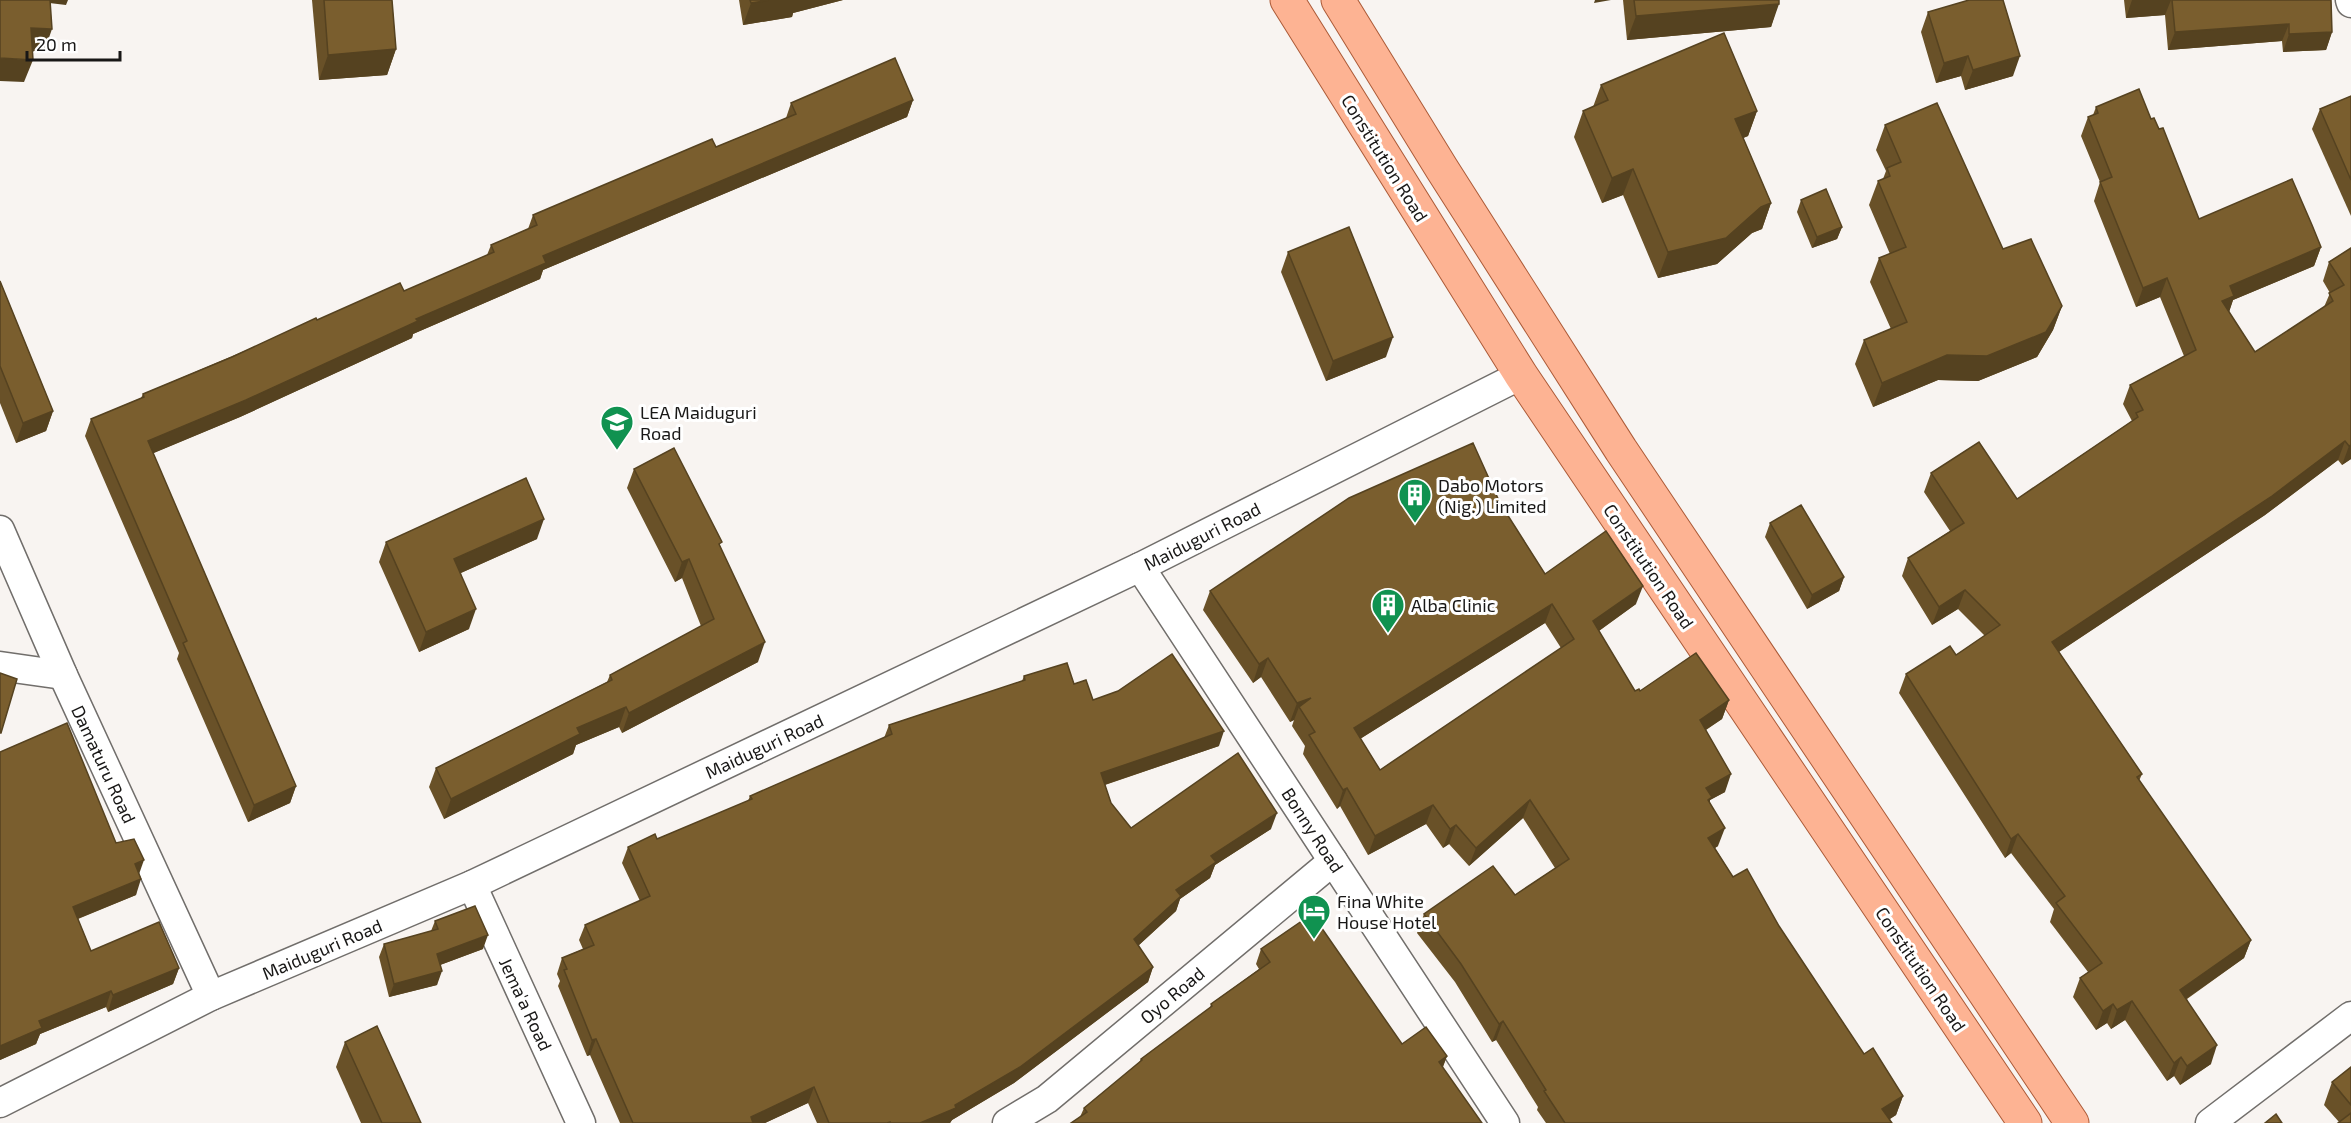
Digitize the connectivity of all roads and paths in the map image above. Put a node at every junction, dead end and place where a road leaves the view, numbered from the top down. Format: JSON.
{"nodes":[{"id":1,"x":1287,"y":0,"type":"edge"},
{"id":2,"x":1338,"y":0,"type":"edge"},
{"id":3,"x":1521,"y":375,"type":"junction"},
{"id":4,"x":0,"y":530,"type":"edge"},
{"id":5,"x":1140,"y":567,"type":"junction"},
{"id":6,"x":0,"y":666,"type":"edge"},
{"id":7,"x":63,"y":675,"type":"junction"},
{"id":8,"x":1333,"y":861,"type":"junction"},
{"id":9,"x":472,"y":885,"type":"junction"},
{"id":10,"x":211,"y":996,"type":"junction"},
{"id":11,"x":2351,"y":1016,"type":"edge"},
{"id":12,"x":0,"y":1103,"type":"edge"},
{"id":13,"x":581,"y":1123,"type":"edge"},
{"id":14,"x":1007,"y":1123,"type":"edge"},
{"id":15,"x":1505,"y":1123,"type":"edge"},
{"id":16,"x":2025,"y":1123,"type":"edge"},
{"id":17,"x":2072,"y":1123,"type":"edge"},
{"id":18,"x":2210,"y":1123,"type":"edge"}],
"edges":[{"from":1,"to":3,"type":"main road","name":"Constitution Road"},
{"from":2,"to":17,"type":"main road"},
{"from":3,"to":5,"type":"street","name":"Maiduguri Road"},
{"from":3,"to":16,"type":"main road","name":"Constitution Road"},
{"from":4,"to":7,"type":"street","name":"Damaturu Road"},
{"from":5,"to":8,"type":"street","name":"Bonny Road"},
{"from":5,"to":9,"type":"street","name":"Maiduguri Road"},
{"from":6,"to":7,"type":"street"},
{"from":7,"to":10,"type":"street","name":"Damaturu Road"},
{"from":8,"to":14,"type":"street","name":"Oyo Road"},
{"from":8,"to":15,"type":"street","name":"Bonny Road"},
{"from":9,"to":10,"type":"street","name":"Maiduguri Road"},
{"from":9,"to":13,"type":"street","name":"Jema'a Road"},
{"from":10,"to":12,"type":"street","name":"Maiduguri Road"},
{"from":11,"to":18,"type":"street"}]}
